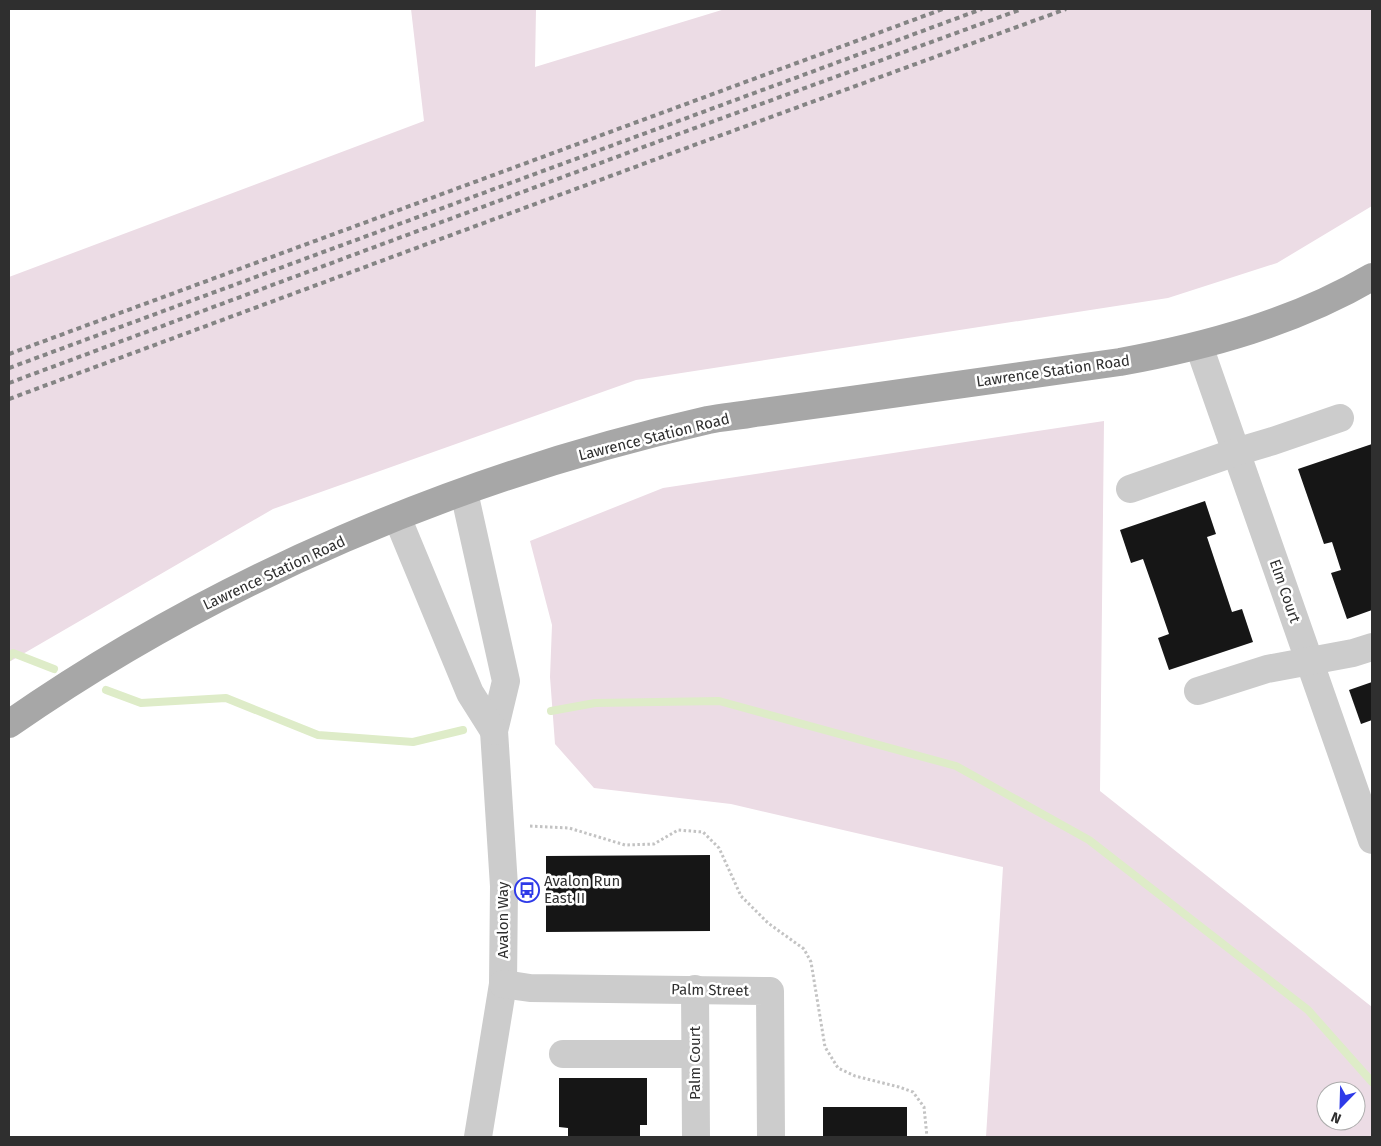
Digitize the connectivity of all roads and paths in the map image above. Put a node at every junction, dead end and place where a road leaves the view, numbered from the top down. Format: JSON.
{"nodes":[{"id":1,"x":1372,"y":277,"type":"edge"},
{"id":2,"x":1199,"y":346,"type":"junction"},
{"id":3,"x":1340,"y":418,"type":"dead end"},
{"id":4,"x":1236,"y":452,"type":"junction"},
{"id":5,"x":1130,"y":489,"type":"dead end"},
{"id":6,"x":464,"y":492,"type":"junction"},
{"id":7,"x":397,"y":517,"type":"junction"},
{"id":8,"x":1372,"y":647,"type":"edge"},
{"id":9,"x":1310,"y":662,"type":"junction"},
{"id":10,"x":1198,"y":691,"type":"dead end"},
{"id":11,"x":9,"y":724,"type":"edge"},
{"id":12,"x":494,"y":731,"type":"junction"},
{"id":13,"x":530,"y":826,"type":"dead end"},
{"id":14,"x":1372,"y":838,"type":"edge"},
{"id":15,"x":503,"y":984,"type":"junction"},
{"id":16,"x":695,"y":989,"type":"junction"},
{"id":17,"x":563,"y":1054,"type":"dead end"},
{"id":18,"x":695,"y":1054,"type":"junction"},
{"id":19,"x":478,"y":1137,"type":"edge"},
{"id":20,"x":696,"y":1137,"type":"edge"},
{"id":21,"x":771,"y":1137,"type":"edge"},
{"id":22,"x":927,"y":1137,"type":"edge"}],
"edges":[{"from":1,"to":2,"type":"main road","name":"Lawrence Station Road"},
{"from":2,"to":4,"type":"street","name":"Elm Court"},
{"from":2,"to":6,"type":"main road","name":"Lawrence Station Road"},
{"from":3,"to":4,"type":"street"},
{"from":4,"to":5,"type":"street"},
{"from":4,"to":9,"type":"street","name":"Elm Court"},
{"from":6,"to":7,"type":"main road","name":"Lawrence Station Road"},
{"from":6,"to":12,"type":"street","name":"Avalon Way"},
{"from":7,"to":11,"type":"main road","name":"Lawrence Station Road"},
{"from":7,"to":12,"type":"street","name":"Avalon Way"},
{"from":8,"to":9,"type":"street"},
{"from":9,"to":10,"type":"street"},
{"from":9,"to":14,"type":"street","name":"Elm Court"},
{"from":12,"to":15,"type":"street","name":"Avalon Way"},
{"from":13,"to":22,"type":"path"},
{"from":15,"to":16,"type":"street","name":"Palm Street"},
{"from":15,"to":19,"type":"street","name":"Avalon Way"},
{"from":16,"to":18,"type":"street","name":"Palm Court"},
{"from":16,"to":21,"type":"street","name":"Palm Street"},
{"from":17,"to":18,"type":"street"},
{"from":18,"to":20,"type":"street","name":"Palm Court"}]}
